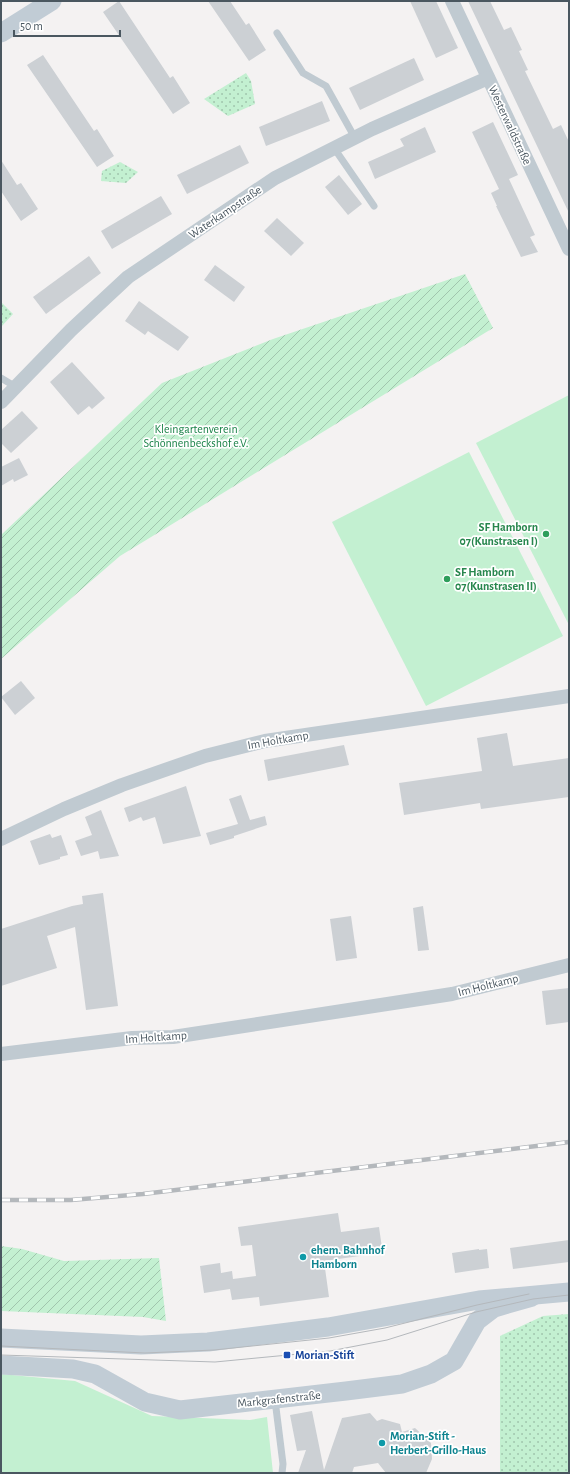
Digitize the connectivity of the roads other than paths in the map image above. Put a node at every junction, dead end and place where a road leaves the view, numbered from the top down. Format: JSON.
{"nodes":[{"id":1,"x":52,"y":1,"type":"edge"},
{"id":2,"x":452,"y":1,"type":"edge"},
{"id":3,"x":1,"y":33,"type":"edge"},
{"id":4,"x":277,"y":34,"type":"dead end"},
{"id":5,"x":488,"y":78,"type":"junction"},
{"id":6,"x":355,"y":138,"type":"junction"},
{"id":7,"x":334,"y":148,"type":"junction"},
{"id":8,"x":374,"y":206,"type":"dead end"},
{"id":9,"x":569,"y":249,"type":"edge"},
{"id":10,"x":1,"y":378,"type":"edge"},
{"id":11,"x":16,"y":387,"type":"junction"},
{"id":12,"x":1,"y":402,"type":"edge"},
{"id":13,"x":569,"y":696,"type":"edge"},
{"id":14,"x":1,"y":839,"type":"edge"},
{"id":15,"x":569,"y":965,"type":"edge"},
{"id":16,"x":1,"y":1054,"type":"edge"},
{"id":17,"x":569,"y":1292,"type":"edge"},
{"id":18,"x":532,"y":1297,"type":"junction"},
{"id":19,"x":1,"y":1338,"type":"edge"},
{"id":20,"x":1,"y":1365,"type":"edge"},
{"id":21,"x":275,"y":1399,"type":"junction"},
{"id":22,"x":282,"y":1473,"type":"edge"}],
"edges":[{"from":1,"to":3,"type":"street"},
{"from":2,"to":5,"type":"street","name":"Westerwaldstraße"},
{"from":4,"to":6,"type":"lane"},
{"from":5,"to":6,"type":"street","name":"Waterkampstraße"},
{"from":5,"to":9,"type":"street","name":"Westerwaldstraße"},
{"from":6,"to":7,"type":"street","name":"Waterkampstraße"},
{"from":7,"to":8,"type":"lane"},
{"from":7,"to":11,"type":"street","name":"Waterkampstraße"},
{"from":10,"to":11,"type":"lane"},
{"from":11,"to":12,"type":"street","name":"Waterkampstraße"},
{"from":13,"to":14,"type":"street","name":"Im Holtkamp"},
{"from":15,"to":16,"type":"street","name":"Im Holtkamp"},
{"from":17,"to":18,"type":"street","name":"Markgrafenstraße"},
{"from":18,"to":19,"type":"street","name":"Markgrafenstraße"},
{"from":18,"to":21,"type":"street","name":"Markgrafenstraße"},
{"from":20,"to":21,"type":"street","name":"Markgrafenstraße"},
{"from":21,"to":22,"type":"lane"}]}
